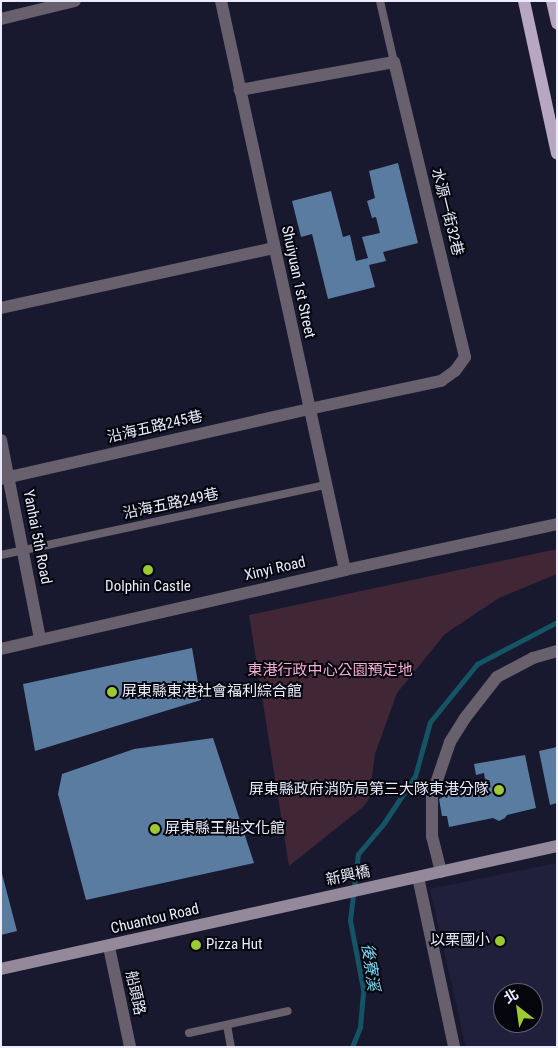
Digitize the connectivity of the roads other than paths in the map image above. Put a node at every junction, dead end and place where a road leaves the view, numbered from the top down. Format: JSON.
{"nodes":[{"id":1,"x":75,"y":1,"type":"edge"},
{"id":2,"x":221,"y":1,"type":"edge"},
{"id":3,"x":380,"y":1,"type":"edge"},
{"id":4,"x":524,"y":1,"type":"edge"},
{"id":5,"x":552,"y":1,"type":"edge"},
{"id":6,"x":1,"y":19,"type":"edge"},
{"id":7,"x":557,"y":23,"type":"edge"},
{"id":8,"x":394,"y":62,"type":"junction"},
{"id":9,"x":240,"y":90,"type":"junction"},
{"id":10,"x":557,"y":153,"type":"edge"},
{"id":11,"x":274,"y":248,"type":"junction"},
{"id":12,"x":1,"y":308,"type":"edge"},
{"id":13,"x":309,"y":408,"type":"junction"},
{"id":14,"x":1,"y":440,"type":"edge"},
{"id":15,"x":5,"y":478,"type":"edge"},
{"id":16,"x":326,"y":485,"type":"junction"},
{"id":17,"x":557,"y":524,"type":"edge"},
{"id":18,"x":23,"y":550,"type":"junction"},
{"id":19,"x":1,"y":555,"type":"edge"},
{"id":20,"x":345,"y":570,"type":"junction"},
{"id":21,"x":40,"y":639,"type":"junction"},
{"id":22,"x":1,"y":649,"type":"edge"},
{"id":23,"x":557,"y":651,"type":"edge"},
{"id":24,"x":557,"y":846,"type":"edge"},
{"id":25,"x":441,"y":872,"type":"junction"},
{"id":26,"x":418,"y":877,"type":"junction"},
{"id":27,"x":316,"y":899,"type":"joint"},
{"id":28,"x":109,"y":946,"type":"junction"},
{"id":29,"x":1,"y":969,"type":"edge"},
{"id":30,"x":288,"y":1011,"type":"dead end"},
{"id":31,"x":227,"y":1025,"type":"junction"},
{"id":32,"x":189,"y":1034,"type":"dead end"},
{"id":33,"x":130,"y":1047,"type":"edge"},
{"id":34,"x":232,"y":1047,"type":"edge"},
{"id":35,"x":454,"y":1047,"type":"edge"}],
"edges":[{"from":1,"to":6,"type":"street"},
{"from":2,"to":9,"type":"street","name":"Shuiyuan 1st Street"},
{"from":3,"to":8,"type":"lane"},
{"from":4,"to":10,"type":"main road"},
{"from":5,"to":7,"type":"main road"},
{"from":8,"to":9,"type":"street"},
{"from":8,"to":13,"type":"street","name":"水源一街32巷"},
{"from":9,"to":11,"type":"street","name":"Shuiyuan 1st Street"},
{"from":11,"to":12,"type":"street"},
{"from":11,"to":13,"type":"street","name":"Shuiyuan 1st Street"},
{"from":13,"to":15,"type":"street","name":"沿海五路245巷"},
{"from":13,"to":16,"type":"street","name":"Shuiyuan 1st Street"},
{"from":14,"to":15,"type":"street","name":"Yanhai 5th Road"},
{"from":15,"to":18,"type":"street","name":"Yanhai 5th Road"},
{"from":16,"to":18,"type":"lane","name":"沿海五路249巷"},
{"from":16,"to":20,"type":"street","name":"Shuiyuan 1st Street"},
{"from":17,"to":20,"type":"street","name":"Xinyi Road"},
{"from":18,"to":19,"type":"lane","name":"沿海五路249巷"},
{"from":18,"to":21,"type":"street","name":"Yanhai 5th Road"},
{"from":20,"to":21,"type":"street","name":"Xinyi Road"},
{"from":21,"to":22,"type":"street","name":"Xinyi Road"},
{"from":23,"to":25,"type":"street"},
{"from":24,"to":25,"type":"main road"},
{"from":25,"to":26,"type":"main road"},
{"from":26,"to":27,"type":"main road","name":"新興橋"},
{"from":26,"to":35,"type":"street"},
{"from":27,"to":28,"type":"main road","name":"Chuantou Road"},
{"from":28,"to":29,"type":"main road","name":"Chuantou Road"},
{"from":28,"to":33,"type":"street","name":"船頭路"},
{"from":30,"to":31,"type":"lane"},
{"from":31,"to":32,"type":"lane"},
{"from":31,"to":34,"type":"lane"}]}
